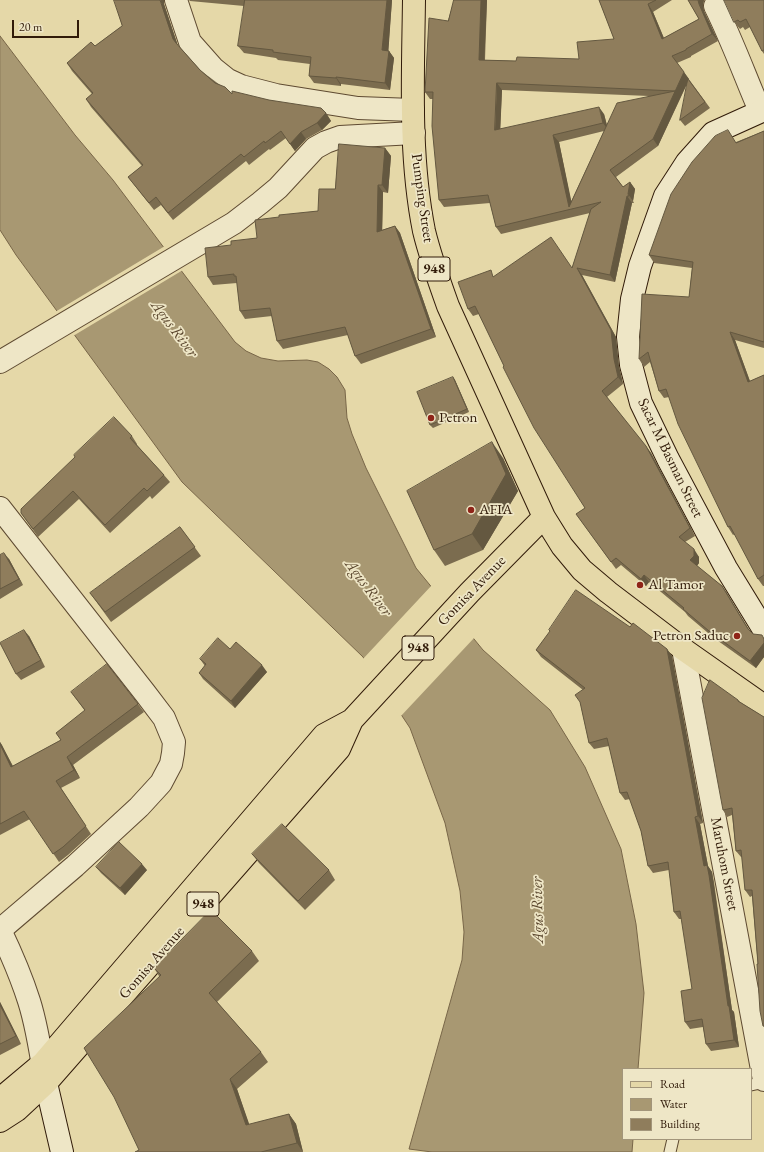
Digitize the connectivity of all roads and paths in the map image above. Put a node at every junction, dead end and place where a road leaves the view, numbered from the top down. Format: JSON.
{"nodes":[{"id":1,"x":176,"y":0,"type":"edge"},
{"id":2,"x":414,"y":0,"type":"edge"},
{"id":3,"x":715,"y":6,"type":"dead end"},
{"id":4,"x":412,"y":110,"type":"junction"},
{"id":5,"x":762,"y":111,"type":"edge"},
{"id":6,"x":414,"y":133,"type":"junction"},
{"id":7,"x":0,"y":362,"type":"edge"},
{"id":8,"x":0,"y":508,"type":"edge"},
{"id":9,"x":544,"y":517,"type":"junction"},
{"id":10,"x":764,"y":630,"type":"edge"},
{"id":11,"x":683,"y":649,"type":"junction"},
{"id":12,"x":764,"y":706,"type":"edge"},
{"id":13,"x":0,"y":930,"type":"edge"},
{"id":14,"x":44,"y":1073,"type":"junction"},
{"id":15,"x":764,"y":1081,"type":"edge"},
{"id":16,"x":752,"y":1085,"type":"edge"},
{"id":17,"x":0,"y":1099,"type":"edge"},
{"id":18,"x":0,"y":1121,"type":"edge"},
{"id":19,"x":673,"y":1140,"type":"edge"},
{"id":20,"x":62,"y":1152,"type":"edge"},
{"id":21,"x":670,"y":1152,"type":"edge"}],
"edges":[{"from":1,"to":4,"type":"street"},
{"from":2,"to":4,"type":"main road","name":"Pumping Street","number":"948"},
{"from":3,"to":5,"type":"street"},
{"from":4,"to":6,"type":"main road","name":"Pumping Street","number":"948"},
{"from":5,"to":10,"type":"street","name":"Sacar M Basman Street"},
{"from":6,"to":7,"type":"street"},
{"from":6,"to":9,"type":"main road","name":"Pumping Street","number":"948"},
{"from":8,"to":13,"type":"street"},
{"from":9,"to":11,"type":"main road","name":"Pumping Street"},
{"from":9,"to":14,"type":"main road","name":"Gomisa Avenue","number":"948"},
{"from":11,"to":12,"type":"main road","name":"Pumping Street"},
{"from":11,"to":15,"type":"street","name":"Maruhom Street"},
{"from":13,"to":14,"type":"street"},
{"from":14,"to":17,"type":"main road","name":"Gomisa Avenue","number":"948"},
{"from":14,"to":18,"type":"main road","name":"Gomisa Avenue","number":"948"},
{"from":14,"to":20,"type":"street"},
{"from":15,"to":16,"type":"lane"},
{"from":19,"to":21,"type":"lane"}]}
